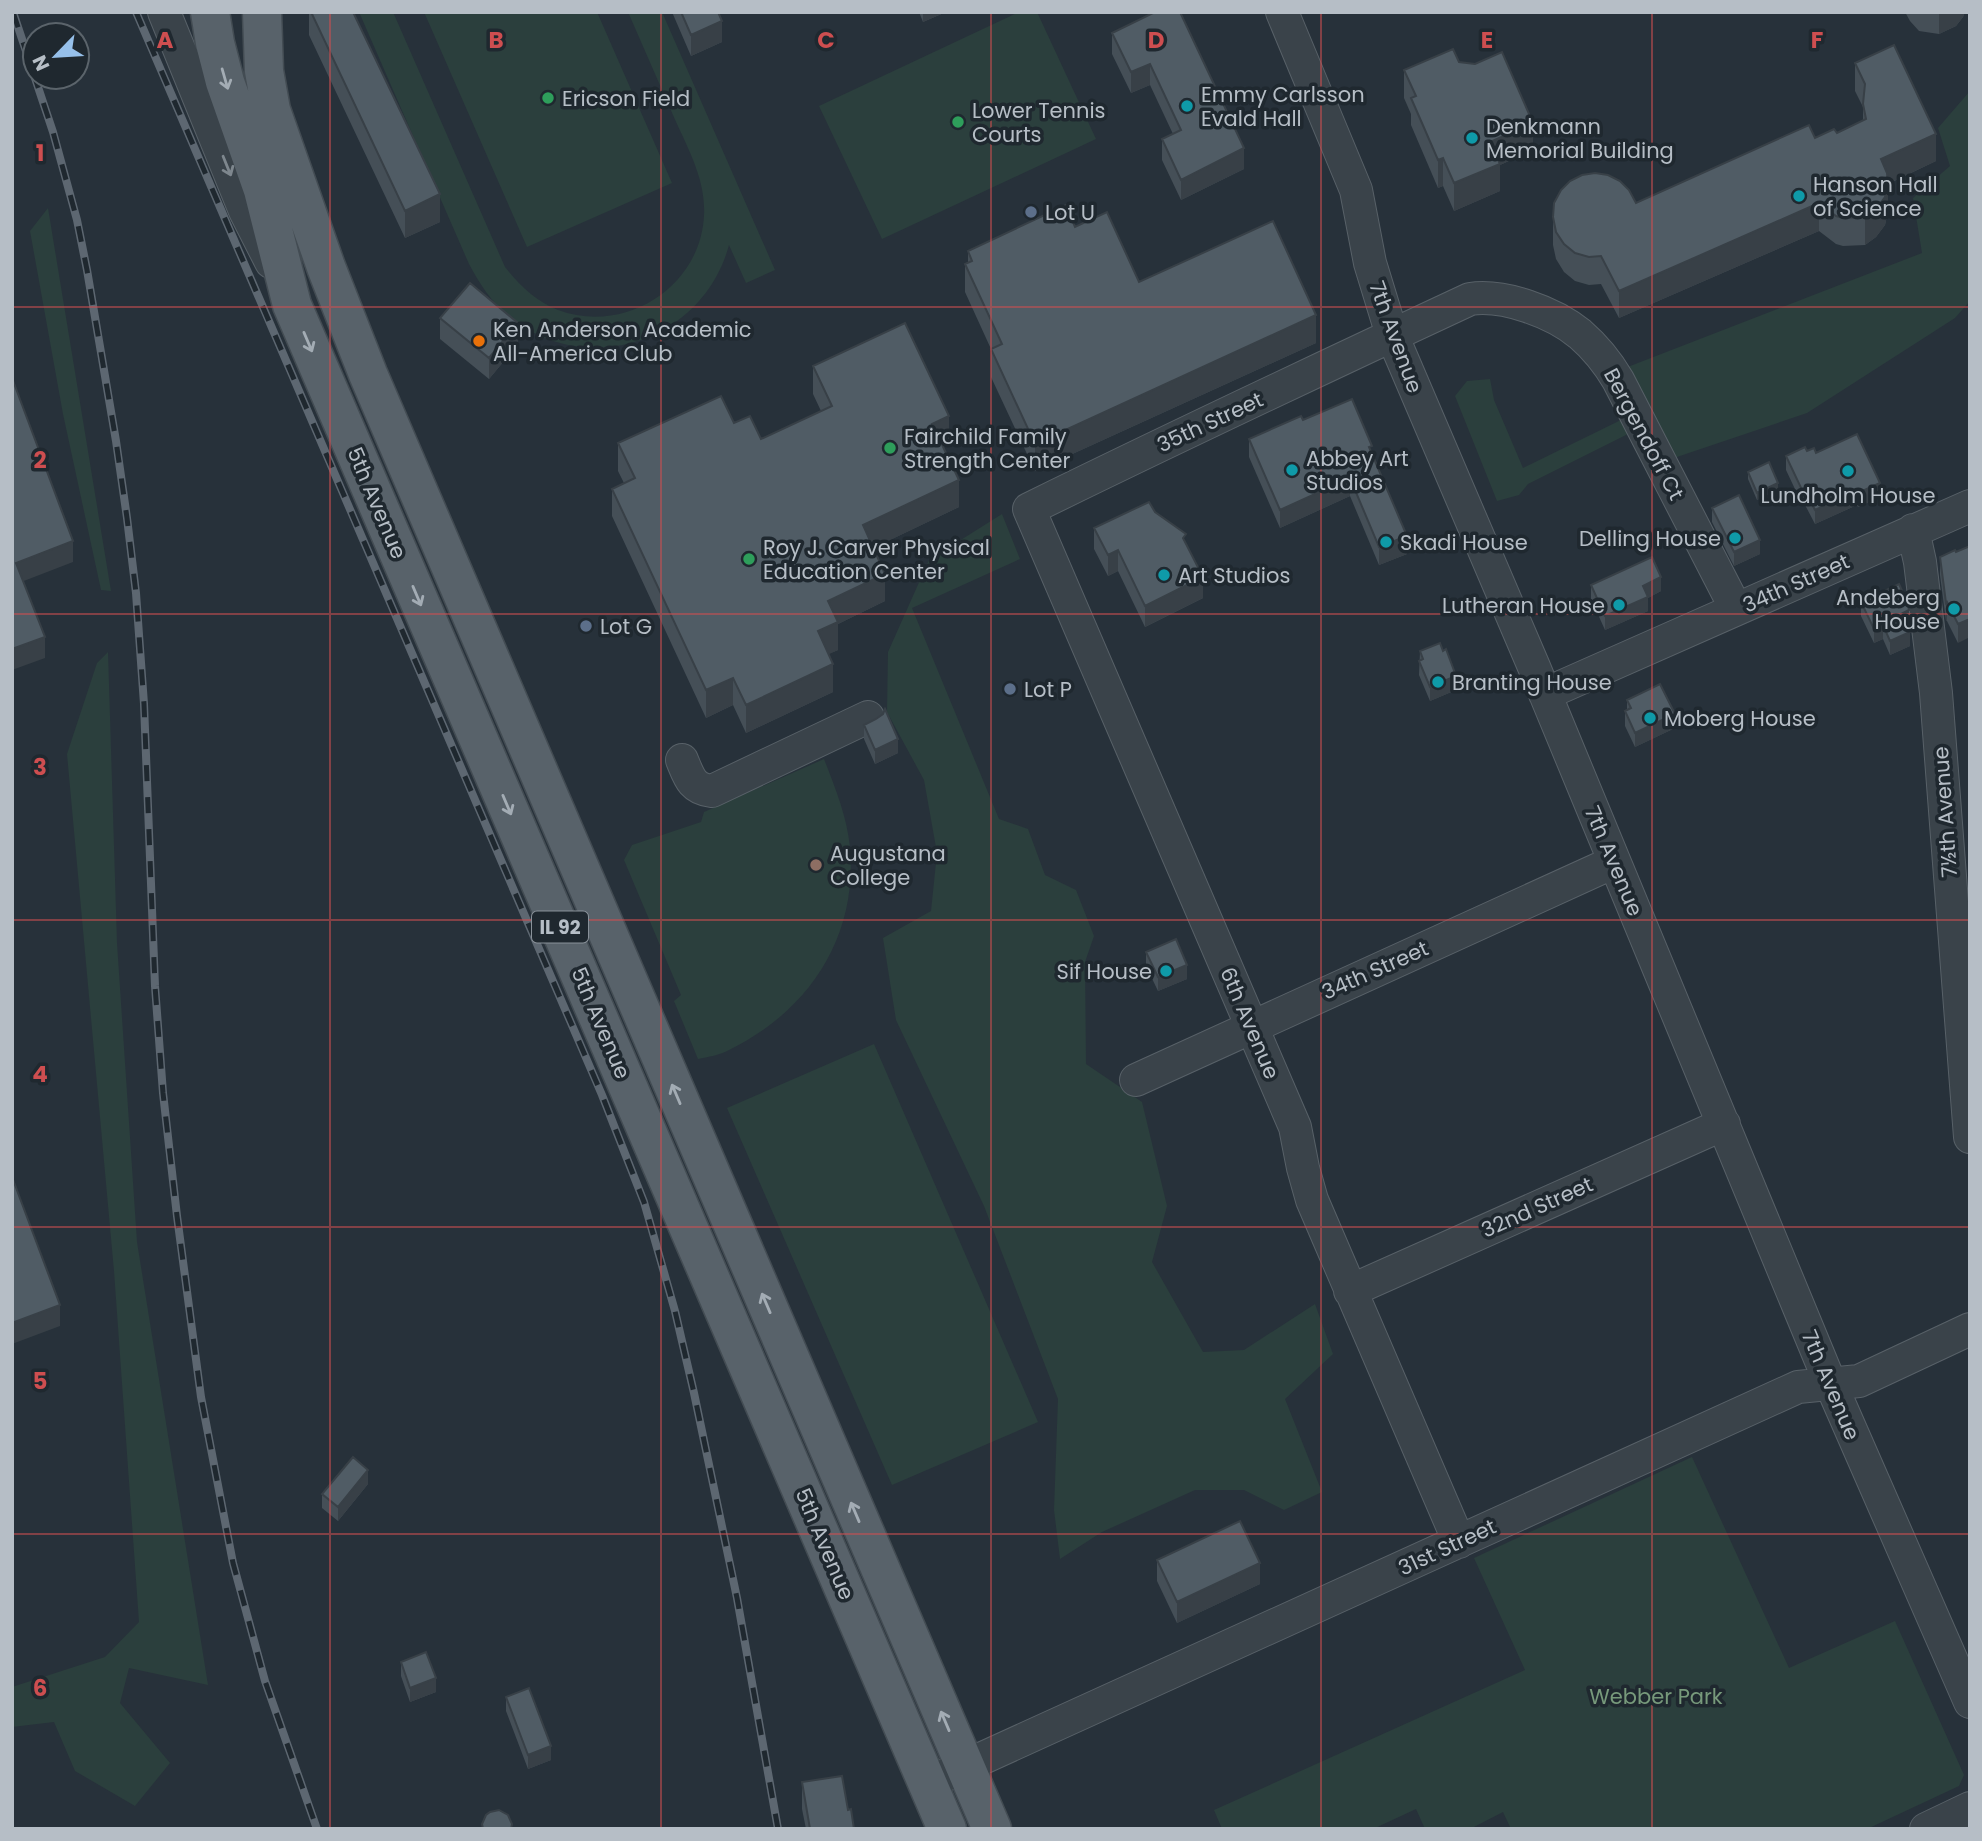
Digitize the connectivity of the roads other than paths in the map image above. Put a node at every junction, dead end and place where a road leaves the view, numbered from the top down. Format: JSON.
{"nodes":[{"id":1,"x":164,"y":12,"type":"edge"},
{"id":2,"x":210,"y":12,"type":"edge"},
{"id":3,"x":262,"y":12,"type":"edge"},
{"id":4,"x":1282,"y":12,"type":"edge"},
{"id":5,"x":292,"y":305,"type":"junction"},
{"id":6,"x":1392,"y":335,"type":"junction"},
{"id":7,"x":1970,"y":506,"type":"edge"},
{"id":8,"x":1029,"y":509,"type":"joint"},
{"id":9,"x":1913,"y":530,"type":"junction"},
{"id":10,"x":1736,"y":610,"type":"junction"},
{"id":11,"x":1545,"y":694,"type":"junction"},
{"id":12,"x":869,"y":717,"type":"dead end"},
{"id":13,"x":682,"y":760,"type":"dead end"},
{"id":14,"x":1615,"y":862,"type":"junction"},
{"id":15,"x":1252,"y":1026,"type":"junction"},
{"id":16,"x":1136,"y":1080,"type":"dead end"},
{"id":17,"x":1724,"y":1124,"type":"junction"},
{"id":18,"x":1970,"y":1138,"type":"edge"},
{"id":19,"x":1350,"y":1291,"type":"junction"},
{"id":20,"x":1970,"y":1329,"type":"edge"},
{"id":21,"x":1830,"y":1383,"type":"junction"},
{"id":22,"x":1459,"y":1542,"type":"junction"},
{"id":23,"x":1970,"y":1702,"type":"edge"},
{"id":24,"x":965,"y":1768,"type":"junction"},
{"id":25,"x":928,"y":1783,"type":"junction"},
{"id":26,"x":1970,"y":1808,"type":"edge"},
{"id":27,"x":947,"y":1829,"type":"edge"},
{"id":28,"x":992,"y":1829,"type":"edge"},
{"id":29,"x":1926,"y":1829,"type":"edge"}],
"edges":[{"from":1,"to":5,"type":"street","one_way":true},
{"from":2,"to":5,"type":"main road","name":"5th Avenue","number":"IL 92","one_way":true},
{"from":24,"to":3,"type":"main road","name":"5th Avenue","number":"IL 92","one_way":true},
{"from":4,"to":6,"type":"street","name":"7th Avenue"},
{"from":5,"to":25,"type":"main road","name":"5th Avenue","number":"IL 92","one_way":true},
{"from":6,"to":8,"type":"street","name":"35th Street"},
{"from":6,"to":10,"type":"street","name":"Bergendoff Ct"},
{"from":6,"to":11,"type":"street","name":"7th Avenue"},
{"from":7,"to":9,"type":"street","name":"34th Street"},
{"from":8,"to":15,"type":"street","name":"6th Avenue"},
{"from":9,"to":10,"type":"street","name":"34th Street"},
{"from":9,"to":18,"type":"street","name":"7½th Avenue"},
{"from":10,"to":11,"type":"street","name":"34th Street"},
{"from":11,"to":14,"type":"street","name":"7th Avenue"},
{"from":12,"to":13,"type":"street"},
{"from":14,"to":15,"type":"street","name":"34th Street"},
{"from":14,"to":17,"type":"street","name":"7th Avenue"},
{"from":15,"to":16,"type":"street","name":"34th Street"},
{"from":15,"to":19,"type":"street","name":"6th Avenue"},
{"from":17,"to":19,"type":"street","name":"32nd Street"},
{"from":17,"to":21,"type":"street","name":"7th Avenue"},
{"from":19,"to":22,"type":"street","name":"6th Avenue"},
{"from":20,"to":21,"type":"street","name":"31st Street"},
{"from":21,"to":22,"type":"street","name":"31st Street"},
{"from":21,"to":23,"type":"street","name":"7th Avenue"},
{"from":22,"to":24,"type":"street","name":"31st Street"},
{"from":24,"to":25,"type":"street","name":"31st Street"},
{"from":24,"to":28,"type":"main road","name":"5th Avenue","number":"IL 92"},
{"from":25,"to":27,"type":"main road","name":"5th Avenue","number":"IL 92"},
{"from":26,"to":29,"type":"street"}]}
